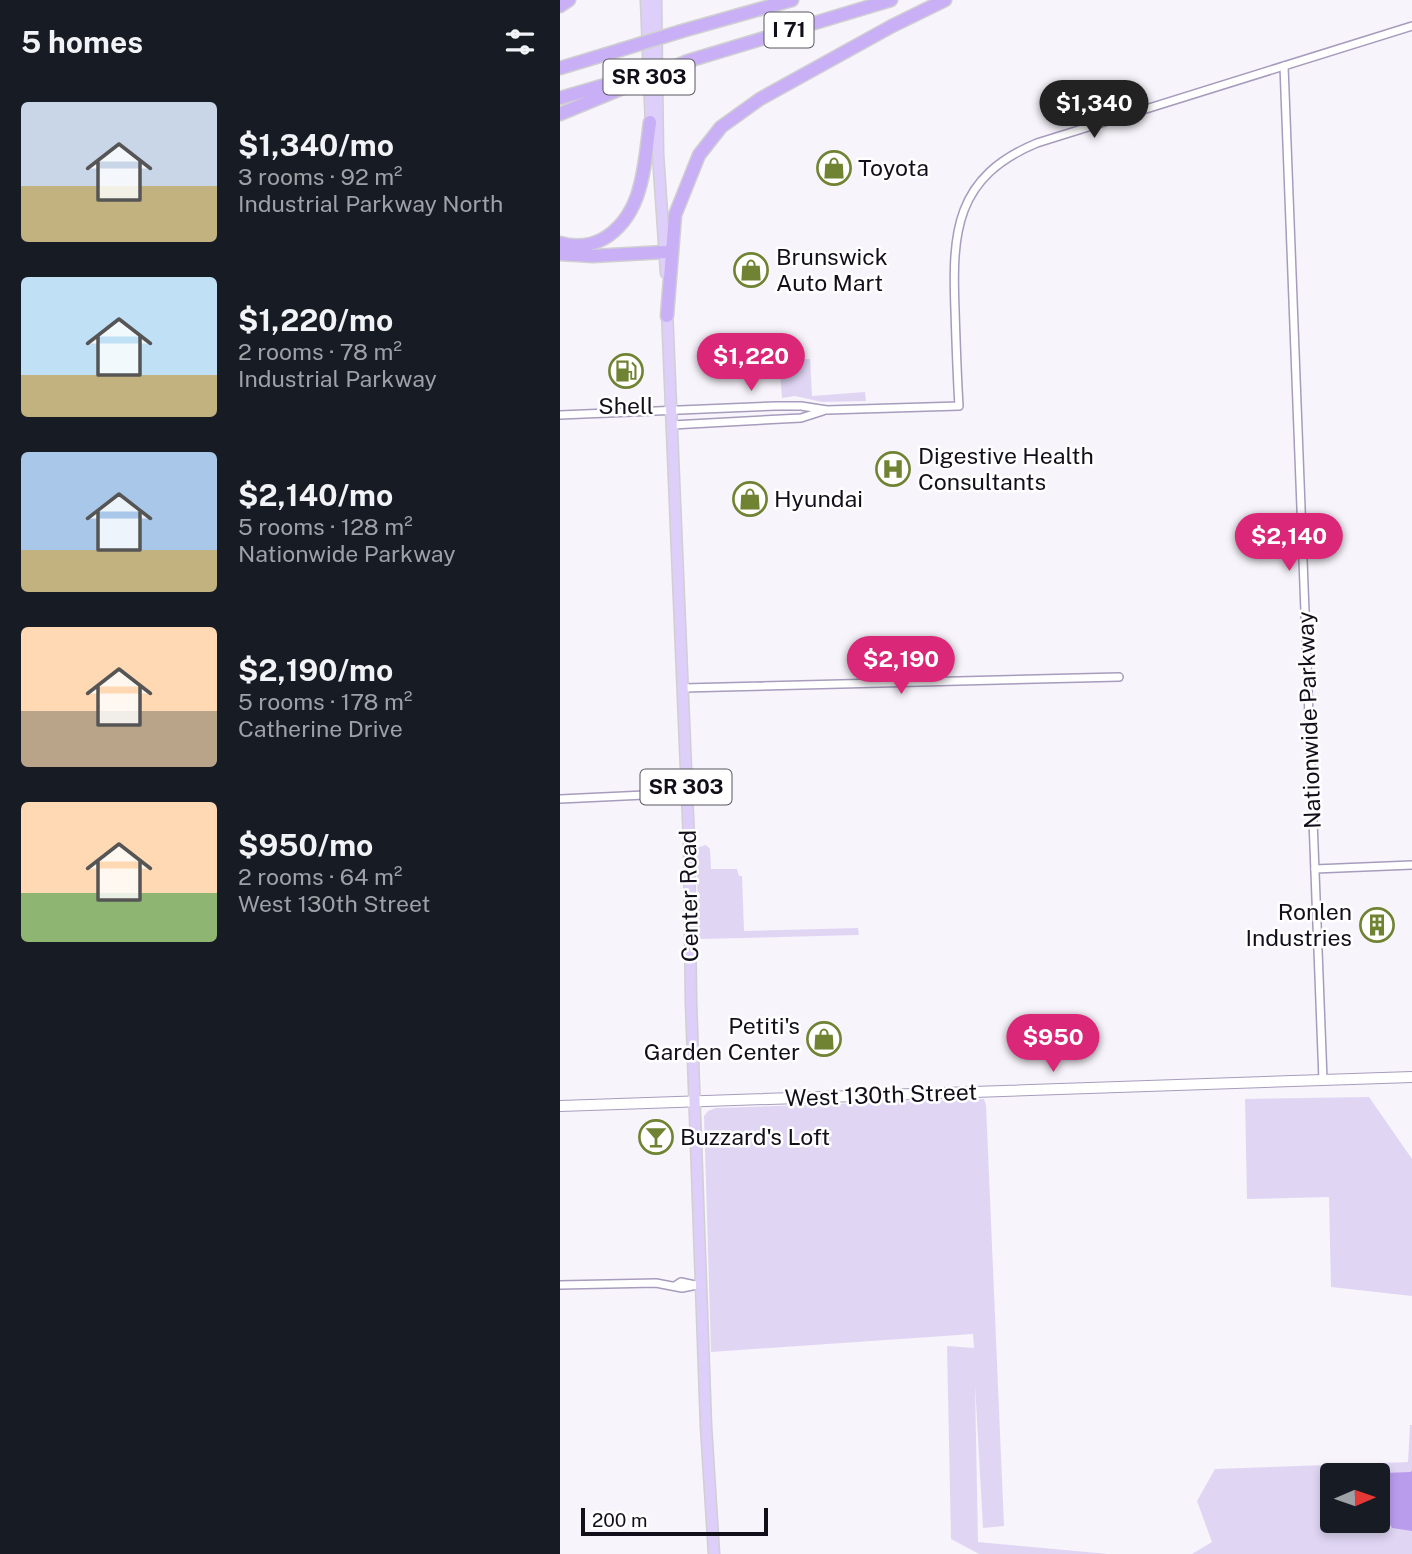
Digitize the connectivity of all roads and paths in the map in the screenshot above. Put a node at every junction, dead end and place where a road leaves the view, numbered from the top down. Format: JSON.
{"nodes":[{"id":1,"x":569,"y":0,"type":"edge"},
{"id":2,"x":646,"y":0,"type":"edge"},
{"id":3,"x":656,"y":0,"type":"edge"},
{"id":4,"x":792,"y":0,"type":"edge"},
{"id":5,"x":891,"y":0,"type":"edge"},
{"id":6,"x":945,"y":0,"type":"edge"},
{"id":7,"x":560,"y":6,"type":"edge"},
{"id":8,"x":1412,"y":26,"type":"edge"},
{"id":9,"x":1284,"y":66,"type":"junction"},
{"id":10,"x":560,"y":68,"type":"edge"},
{"id":11,"x":622,"y":84,"type":"junction"},
{"id":12,"x":560,"y":98,"type":"edge"},
{"id":13,"x":560,"y":114,"type":"edge"},
{"id":14,"x":650,"y":122,"type":"junction"},
{"id":15,"x":658,"y":154,"type":"junction"},
{"id":16,"x":560,"y":243,"type":"edge"},
{"id":17,"x":665,"y":252,"type":"junction"},
{"id":18,"x":560,"y":254,"type":"edge"},
{"id":19,"x":667,"y":316,"type":"junction"},
{"id":20,"x":672,"y":410,"type":"junction"},
{"id":21,"x":827,"y":410,"type":"junction"},
{"id":22,"x":560,"y":415,"type":"edge"},
{"id":23,"x":672,"y":425,"type":"junction"},
{"id":24,"x":1119,"y":677,"type":"dead end"},
{"id":25,"x":683,"y":688,"type":"junction"},
{"id":26,"x":687,"y":793,"type":"junction"},
{"id":27,"x":560,"y":799,"type":"edge"},
{"id":28,"x":1412,"y":865,"type":"edge"},
{"id":29,"x":1315,"y":869,"type":"junction"},
{"id":30,"x":1412,"y":1077,"type":"edge"},
{"id":31,"x":1323,"y":1080,"type":"junction"},
{"id":32,"x":694,"y":1101,"type":"junction"},
{"id":33,"x":560,"y":1106,"type":"edge"},
{"id":34,"x":560,"y":1285,"type":"edge"},
{"id":35,"x":699,"y":1285,"type":"junction"},
{"id":36,"x":714,"y":1554,"type":"edge"}],
"edges":[{"from":1,"to":7,"type":"highway"},
{"from":2,"to":14,"type":"main road","name":"Center Road","number":"SR 303"},
{"from":3,"to":15,"type":"main road","name":"Center Road","number":"SR 303"},
{"from":4,"to":10,"type":"highway","number":"I 71","bridge":true},
{"from":5,"to":11,"type":"highway","number":"I 71","bridge":true},
{"from":6,"to":19,"type":"highway"},
{"from":8,"to":9,"type":"street"},
{"from":9,"to":21,"type":"street"},
{"from":9,"to":29,"type":"street","name":"Nationwide Parkway"},
{"from":11,"to":12,"type":"highway"},
{"from":11,"to":13,"type":"highway"},
{"from":14,"to":15,"type":"main road","name":"Center Road","number":"SR 303"},
{"from":14,"to":16,"type":"highway"},
{"from":15,"to":17,"type":"main road","name":"Center Road","number":"SR 303"},
{"from":17,"to":18,"type":"highway"},
{"from":17,"to":19,"type":"main road","name":"Center Road","number":"SR 303"},
{"from":19,"to":20,"type":"main road","name":"Center Road","number":"SR 303"},
{"from":20,"to":21,"type":"street"},
{"from":20,"to":22,"type":"street"},
{"from":20,"to":23,"type":"main road","name":"Center Road","number":"SR 303"},
{"from":21,"to":23,"type":"street"},
{"from":23,"to":25,"type":"main road","name":"Center Road","number":"SR 303"},
{"from":24,"to":25,"type":"street"},
{"from":25,"to":26,"type":"main road","name":"Center Road","number":"SR 303"},
{"from":26,"to":27,"type":"street"},
{"from":26,"to":32,"type":"main road","name":"Center Road","number":"SR 303"},
{"from":28,"to":29,"type":"street"},
{"from":29,"to":31,"type":"street","name":"Nationwide Parkway"},
{"from":30,"to":31,"type":"main road","name":"West 130th Street"},
{"from":31,"to":32,"type":"main road","name":"West 130th Street"},
{"from":32,"to":33,"type":"main road","name":"West 130th Street"},
{"from":32,"to":35,"type":"main road","name":"Center Road","number":"SR 303"},
{"from":34,"to":35,"type":"street"},
{"from":35,"to":36,"type":"main road","name":"Center Road","number":"SR 303"}]}
